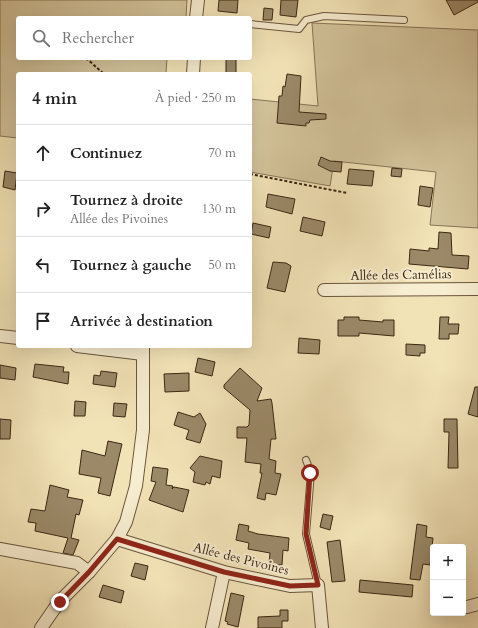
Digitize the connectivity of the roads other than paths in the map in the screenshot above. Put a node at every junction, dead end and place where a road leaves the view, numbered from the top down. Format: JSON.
{"nodes":[{"id":1,"x":198,"y":0,"type":"edge"},
{"id":2,"x":196,"y":16,"type":"edge"},
{"id":3,"x":404,"y":20,"type":"dead end"},
{"id":4,"x":252,"y":24,"type":"edge"},
{"id":5,"x":194,"y":60,"type":"edge"},
{"id":6,"x":193,"y":72,"type":"edge"},
{"id":7,"x":478,"y":289,"type":"edge"},
{"id":8,"x":324,"y":290,"type":"dead end"},
{"id":9,"x":0,"y":336,"type":"edge"},
{"id":10,"x":16,"y":338,"type":"edge"},
{"id":11,"x":110,"y":348,"type":"edge"},
{"id":12,"x":143,"y":350,"type":"edge"},
{"id":13,"x":306,"y":460,"type":"dead end"},
{"id":14,"x":117,"y":539,"type":"junction"},
{"id":15,"x":0,"y":549,"type":"edge"},
{"id":16,"x":89,"y":572,"type":"junction"},
{"id":17,"x":224,"y":572,"type":"junction"},
{"id":18,"x":318,"y":585,"type":"junction"},
{"id":19,"x":41,"y":628,"type":"edge"},
{"id":20,"x":212,"y":628,"type":"edge"},
{"id":21,"x":322,"y":628,"type":"edge"}],
"edges":[{"from":1,"to":2,"type":"street"},
{"from":3,"to":4,"type":"lane"},
{"from":5,"to":6,"type":"street"},
{"from":7,"to":8,"type":"street","name":"Allée des Camélias"},
{"from":9,"to":10,"type":"street"},
{"from":11,"to":12,"type":"street"},
{"from":12,"to":14,"type":"street"},
{"from":13,"to":18,"type":"lane"},
{"from":14,"to":16,"type":"street"},
{"from":14,"to":17,"type":"street","name":"Allée des Pivoines"},
{"from":15,"to":16,"type":"street"},
{"from":16,"to":19,"type":"street"},
{"from":17,"to":18,"type":"street","name":"Allée des Pivoines"},
{"from":17,"to":20,"type":"street"},
{"from":18,"to":21,"type":"street"}]}
